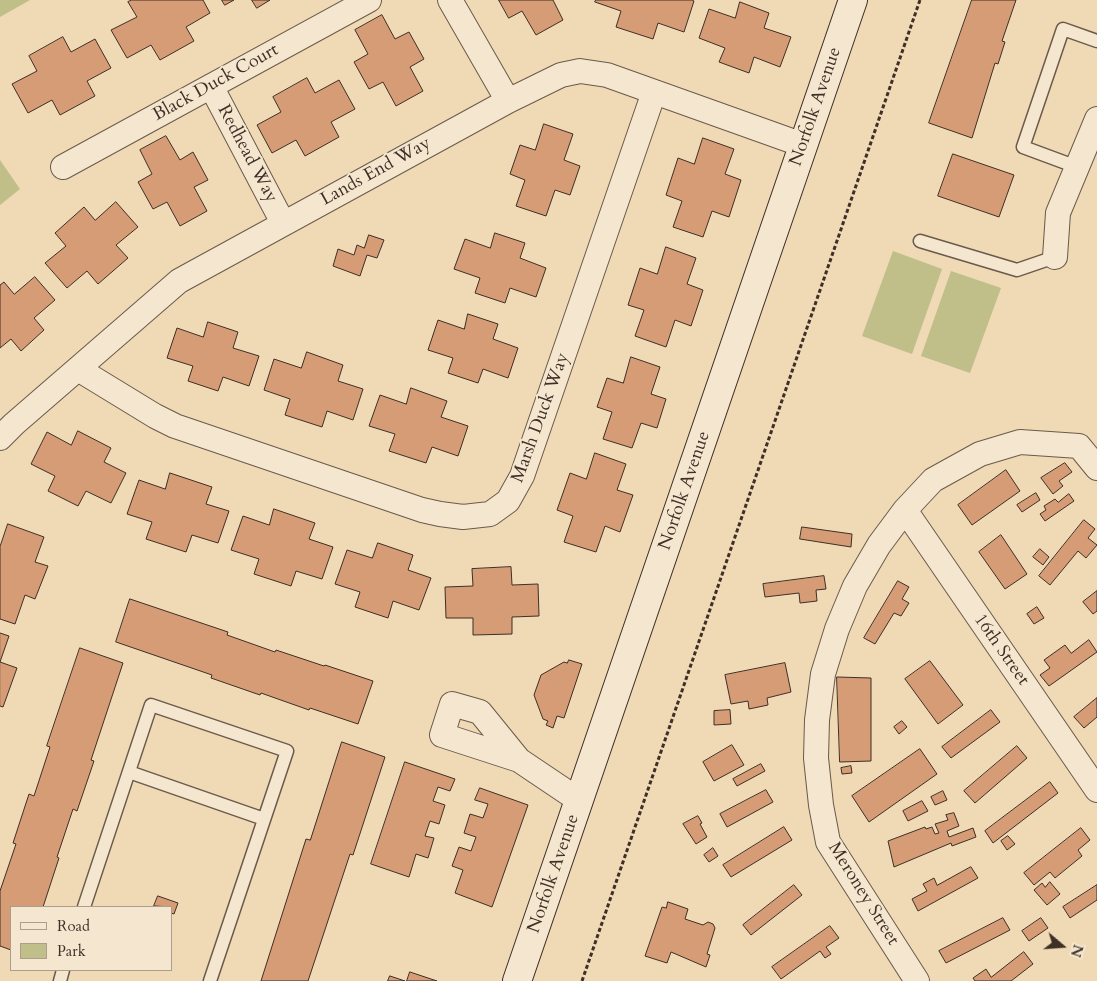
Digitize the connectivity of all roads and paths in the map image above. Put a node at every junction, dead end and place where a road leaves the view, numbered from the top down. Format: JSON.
{"nodes":[{"id":1,"x":369,"y":0,"type":"edge"},
{"id":2,"x":450,"y":0,"type":"edge"},
{"id":3,"x":853,"y":0,"type":"edge"},
{"id":4,"x":920,"y":0,"type":"edge"},
{"id":5,"x":1097,"y":42,"type":"edge"},
{"id":6,"x":212,"y":86,"type":"junction"},
{"id":7,"x":654,"y":92,"type":"junction"},
{"id":8,"x":508,"y":101,"type":"junction"},
{"id":9,"x":1097,"y":118,"type":"edge"},
{"id":10,"x":803,"y":145,"type":"junction"},
{"id":11,"x":63,"y":166,"type":"dead end"},
{"id":12,"x":1077,"y":167,"type":"junction"},
{"id":13,"x":283,"y":223,"type":"junction"},
{"id":14,"x":920,"y":240,"type":"dead end"},
{"id":15,"x":1054,"y":257,"type":"joint"},
{"id":16,"x":78,"y":368,"type":"junction"},
{"id":17,"x":0,"y":438,"type":"edge"},
{"id":18,"x":1097,"y":468,"type":"edge"},
{"id":19,"x":905,"y":510,"type":"junction"},
{"id":20,"x":519,"y":760,"type":"dead end"},
{"id":21,"x":129,"y":772,"type":"junction"},
{"id":22,"x":1097,"y":790,"type":"edge"},
{"id":23,"x":580,"y":801,"type":"junction"},
{"id":24,"x":264,"y":819,"type":"junction"},
{"id":25,"x":84,"y":906,"type":"edge"},
{"id":26,"x":210,"y":981,"type":"edge"},
{"id":27,"x":517,"y":981,"type":"edge"},
{"id":28,"x":582,"y":981,"type":"edge"},
{"id":29,"x":917,"y":981,"type":"edge"}],
"edges":[{"from":1,"to":6,"type":"street","name":"Black Duck Court"},
{"from":2,"to":8,"type":"street"},
{"from":3,"to":10,"type":"main road","name":"Norfolk Avenue"},
{"from":4,"to":28,"type":"path"},
{"from":5,"to":12,"type":"lane"},
{"from":6,"to":11,"type":"street","name":"Black Duck Court"},
{"from":6,"to":13,"type":"street","name":"Redhead Way"},
{"from":7,"to":8,"type":"street","name":"Lands End Way"},
{"from":7,"to":10,"type":"street","name":"Lands End Way"},
{"from":7,"to":16,"type":"street","name":"Marsh Duck Way"},
{"from":8,"to":13,"type":"street","name":"Lands End Way"},
{"from":9,"to":12,"type":"street"},
{"from":10,"to":23,"type":"main road","name":"Norfolk Avenue"},
{"from":12,"to":15,"type":"street"},
{"from":13,"to":16,"type":"street","name":"Lands End Way"},
{"from":14,"to":15,"type":"lane"},
{"from":16,"to":17,"type":"street","name":"Lands End Way"},
{"from":18,"to":19,"type":"street","name":"Meroney Street"},
{"from":19,"to":22,"type":"street","name":"16th Street"},
{"from":19,"to":29,"type":"street","name":"Meroney Street"},
{"from":20,"to":23,"type":"street"},
{"from":21,"to":24,"type":"lane"},
{"from":21,"to":24,"type":"lane"},
{"from":21,"to":25,"type":"lane"},
{"from":23,"to":27,"type":"main road","name":"Norfolk Avenue"},
{"from":24,"to":26,"type":"lane"}]}
